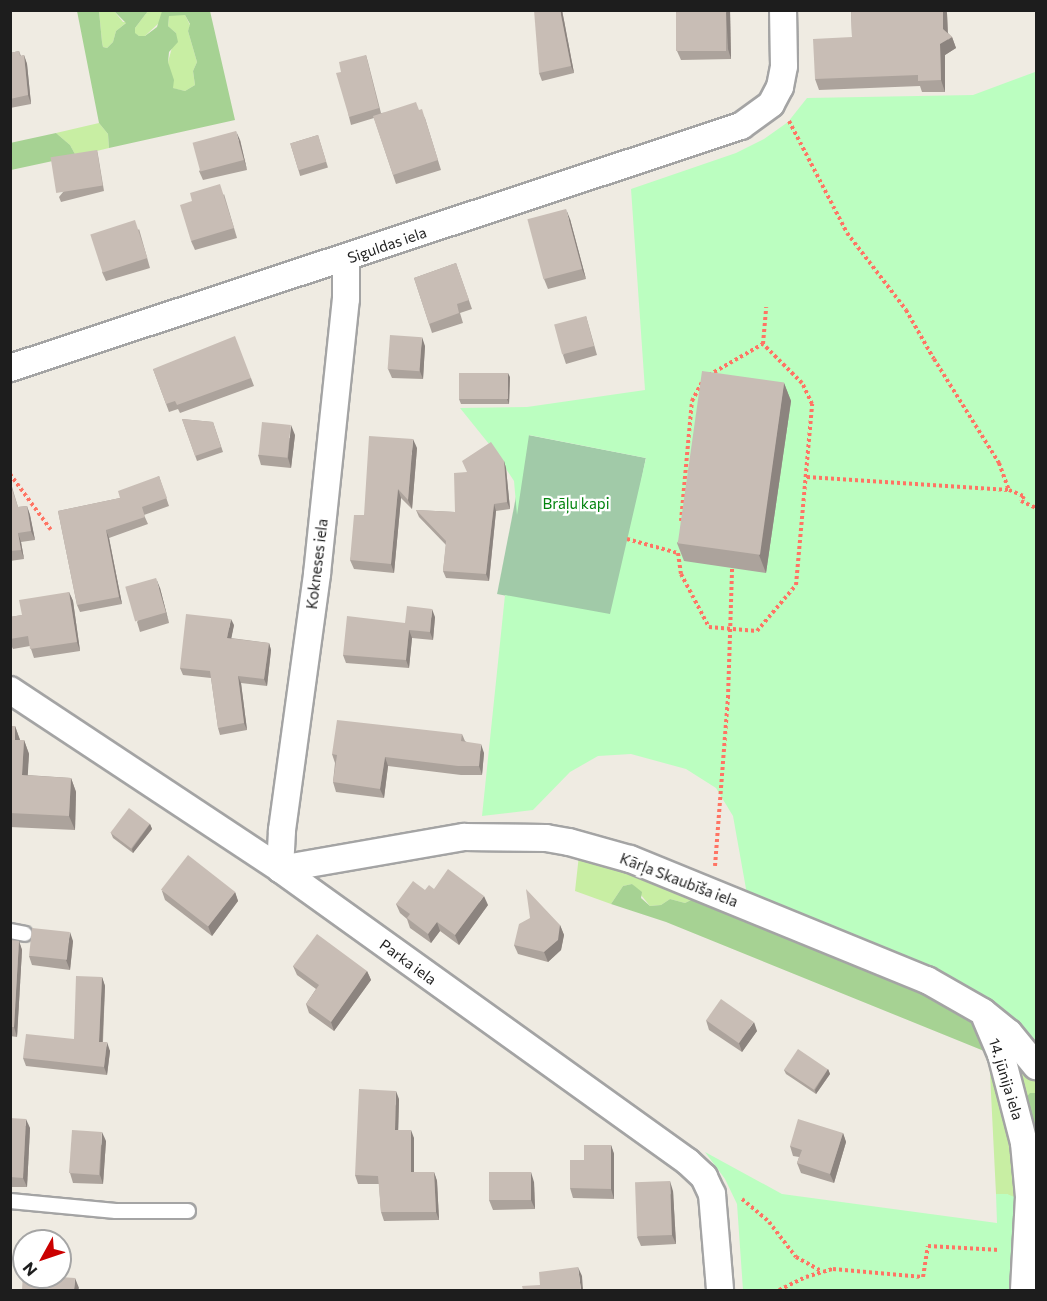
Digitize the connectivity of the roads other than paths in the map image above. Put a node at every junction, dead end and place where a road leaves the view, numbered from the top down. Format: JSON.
{"nodes":[{"id":1,"x":783,"y":10,"type":"edge"},
{"id":2,"x":346,"y":259,"type":"junction"},
{"id":3,"x":10,"y":368,"type":"edge"},
{"id":4,"x":10,"y":690,"type":"edge"},
{"id":5,"x":280,"y":869,"type":"junction"},
{"id":6,"x":10,"y":931,"type":"edge"},
{"id":7,"x":26,"y":934,"type":"dead end"},
{"id":8,"x":982,"y":1012,"type":"junction"},
{"id":9,"x":1036,"y":1066,"type":"edge"},
{"id":10,"x":10,"y":1201,"type":"edge"},
{"id":11,"x":188,"y":1211,"type":"dead end"},
{"id":12,"x":720,"y":1290,"type":"edge"},
{"id":13,"x":1024,"y":1290,"type":"edge"}],
"edges":[{"from":1,"to":2,"type":"street","name":"Siguldas iela"},
{"from":2,"to":3,"type":"street","name":"Siguldas iela"},
{"from":2,"to":5,"type":"street","name":"Kokneses iela"},
{"from":4,"to":5,"type":"street","name":"Parka iela"},
{"from":5,"to":8,"type":"street","name":"Kārļa Skaubīša iela"},
{"from":5,"to":12,"type":"street","name":"Parka iela"},
{"from":6,"to":7,"type":"lane"},
{"from":8,"to":9,"type":"street","name":"Kārļa Skaubīša iela"},
{"from":8,"to":13,"type":"street","name":"14. jūnija iela"},
{"from":10,"to":11,"type":"lane"}]}
